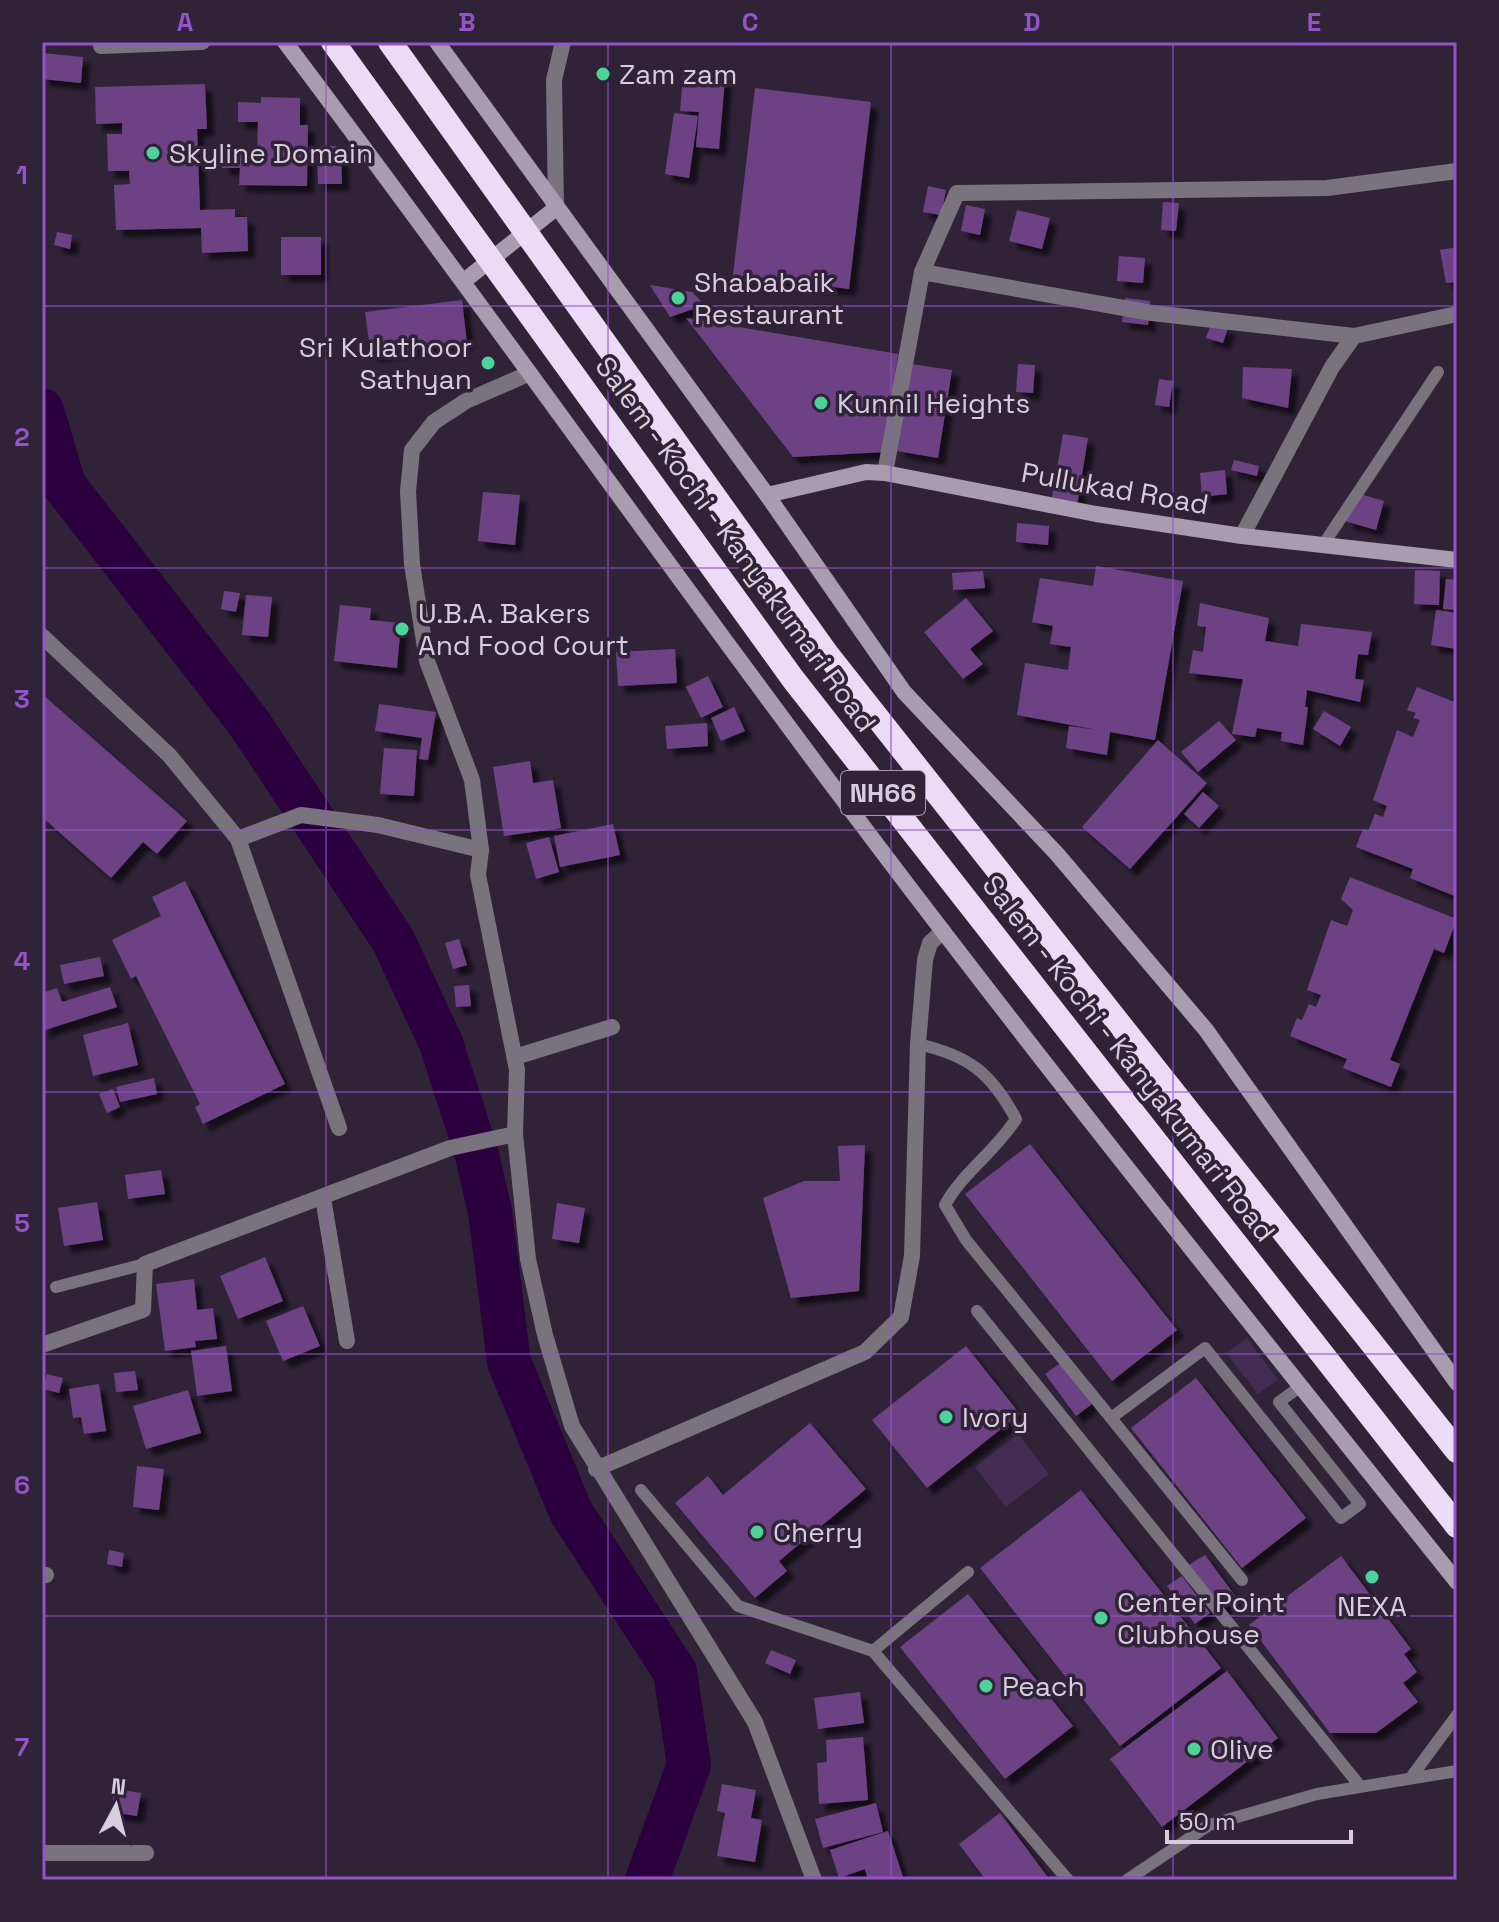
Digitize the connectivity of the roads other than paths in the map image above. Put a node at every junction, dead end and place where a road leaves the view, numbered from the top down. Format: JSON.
{"nodes":[{"id":1,"x":202,"y":42,"type":"edge"},
{"id":2,"x":285,"y":42,"type":"edge"},
{"id":3,"x":333,"y":42,"type":"edge"},
{"id":4,"x":390,"y":42,"type":"edge"},
{"id":5,"x":437,"y":42,"type":"edge"},
{"id":6,"x":563,"y":42,"type":"edge"},
{"id":7,"x":101,"y":46,"type":"dead end"},
{"id":8,"x":1457,"y":171,"type":"edge"},
{"id":9,"x":556,"y":208,"type":"junction"},
{"id":10,"x":526,"y":232,"type":"junction"},
{"id":11,"x":491,"y":260,"type":"junction"},
{"id":12,"x":922,"y":272,"type":"junction"},
{"id":13,"x":464,"y":281,"type":"junction"},
{"id":14,"x":1457,"y":314,"type":"edge"},
{"id":15,"x":1354,"y":336,"type":"junction"},
{"id":16,"x":1438,"y":372,"type":"dead end"},
{"id":17,"x":528,"y":374,"type":"junction"},
{"id":18,"x":885,"y":473,"type":"junction"},
{"id":19,"x":767,"y":495,"type":"junction"},
{"id":20,"x":1242,"y":536,"type":"junction"},
{"id":21,"x":1323,"y":545,"type":"junction"},
{"id":22,"x":1457,"y":560,"type":"edge"},
{"id":23,"x":42,"y":636,"type":"edge"},
{"id":24,"x":238,"y":839,"type":"junction"},
{"id":25,"x":481,"y":850,"type":"junction"},
{"id":26,"x":943,"y":931,"type":"junction"},
{"id":27,"x":612,"y":1027,"type":"dead end"},
{"id":28,"x":918,"y":1044,"type":"junction"},
{"id":29,"x":515,"y":1057,"type":"junction"},
{"id":30,"x":339,"y":1128,"type":"dead end"},
{"id":31,"x":515,"y":1134,"type":"junction"},
{"id":32,"x":323,"y":1198,"type":"junction"},
{"id":33,"x":145,"y":1264,"type":"junction"},
{"id":34,"x":56,"y":1287,"type":"dead end"},
{"id":35,"x":977,"y":1311,"type":"dead end"},
{"id":36,"x":347,"y":1341,"type":"dead end"},
{"id":37,"x":42,"y":1345,"type":"edge"},
{"id":38,"x":1457,"y":1383,"type":"edge"},
{"id":39,"x":1301,"y":1386,"type":"junction"},
{"id":40,"x":1111,"y":1418,"type":"junction"},
{"id":41,"x":1457,"y":1451,"type":"edge"},
{"id":42,"x":596,"y":1469,"type":"junction"},
{"id":43,"x":641,"y":1490,"type":"dead end"},
{"id":44,"x":1457,"y":1526,"type":"edge"},
{"id":45,"x":968,"y":1572,"type":"dead end"},
{"id":46,"x":1242,"y":1580,"type":"dead end"},
{"id":47,"x":1457,"y":1582,"type":"edge"},
{"id":48,"x":873,"y":1651,"type":"junction"},
{"id":49,"x":1457,"y":1715,"type":"edge"},
{"id":50,"x":1457,"y":1771,"type":"edge"},
{"id":51,"x":1412,"y":1776,"type":"junction"},
{"id":52,"x":1360,"y":1786,"type":"junction"},
{"id":53,"x":42,"y":1853,"type":"edge"},
{"id":54,"x":146,"y":1853,"type":"dead end"},
{"id":55,"x":814,"y":1880,"type":"edge"},
{"id":56,"x":1068,"y":1880,"type":"edge"},
{"id":57,"x":1127,"y":1880,"type":"edge"}],
"edges":[{"from":1,"to":7,"type":"street"},
{"from":2,"to":13,"type":"street"},
{"from":3,"to":11,"type":"highway","name":"Salem - Kochi - Kanyakumari Road","number":"NH66"},
{"from":4,"to":10,"type":"highway","name":"Salem - Kochi - Kanyakumari Road","number":"NH66"},
{"from":5,"to":9,"type":"street"},
{"from":6,"to":9,"type":"street"},
{"from":8,"to":12,"type":"street"},
{"from":9,"to":10,"type":"street"},
{"from":9,"to":19,"type":"street"},
{"from":10,"to":11,"type":"street"},
{"from":10,"to":41,"type":"highway","name":"Salem - Kochi - Kanyakumari Road","number":"NH66"},
{"from":11,"to":13,"type":"street"},
{"from":11,"to":44,"type":"highway","name":"Salem - Kochi - Kanyakumari Road","number":"NH66"},
{"from":12,"to":15,"type":"street"},
{"from":12,"to":18,"type":"street"},
{"from":13,"to":17,"type":"street"},
{"from":14,"to":15,"type":"street"},
{"from":15,"to":20,"type":"street"},
{"from":16,"to":21,"type":"lane"},
{"from":17,"to":25,"type":"street"},
{"from":17,"to":26,"type":"street"},
{"from":18,"to":19,"type":"street","name":"Pullukad Road"},
{"from":18,"to":20,"type":"street","name":"Pullukad Road"},
{"from":19,"to":38,"type":"street"},
{"from":20,"to":21,"type":"street","name":"Pullukad Road"},
{"from":21,"to":22,"type":"street","name":"Pullukad Road"},
{"from":23,"to":24,"type":"street"},
{"from":24,"to":25,"type":"street"},
{"from":24,"to":30,"type":"street"},
{"from":25,"to":29,"type":"street"},
{"from":26,"to":28,"type":"street"},
{"from":26,"to":39,"type":"street"},
{"from":27,"to":29,"type":"street"},
{"from":28,"to":40,"type":"lane"},
{"from":28,"to":42,"type":"street"},
{"from":29,"to":31,"type":"street"},
{"from":31,"to":32,"type":"street"},
{"from":31,"to":42,"type":"street"},
{"from":32,"to":33,"type":"street"},
{"from":32,"to":36,"type":"street"},
{"from":33,"to":34,"type":"lane"},
{"from":33,"to":37,"type":"street"},
{"from":35,"to":52,"type":"lane"},
{"from":39,"to":40,"type":"lane"},
{"from":39,"to":47,"type":"street"},
{"from":40,"to":46,"type":"lane"},
{"from":42,"to":55,"type":"street"},
{"from":43,"to":48,"type":"lane"},
{"from":45,"to":48,"type":"lane"},
{"from":48,"to":56,"type":"lane"},
{"from":49,"to":51,"type":"lane"},
{"from":50,"to":51,"type":"lane"},
{"from":51,"to":52,"type":"lane"},
{"from":52,"to":57,"type":"lane"},
{"from":53,"to":54,"type":"street"}]}
